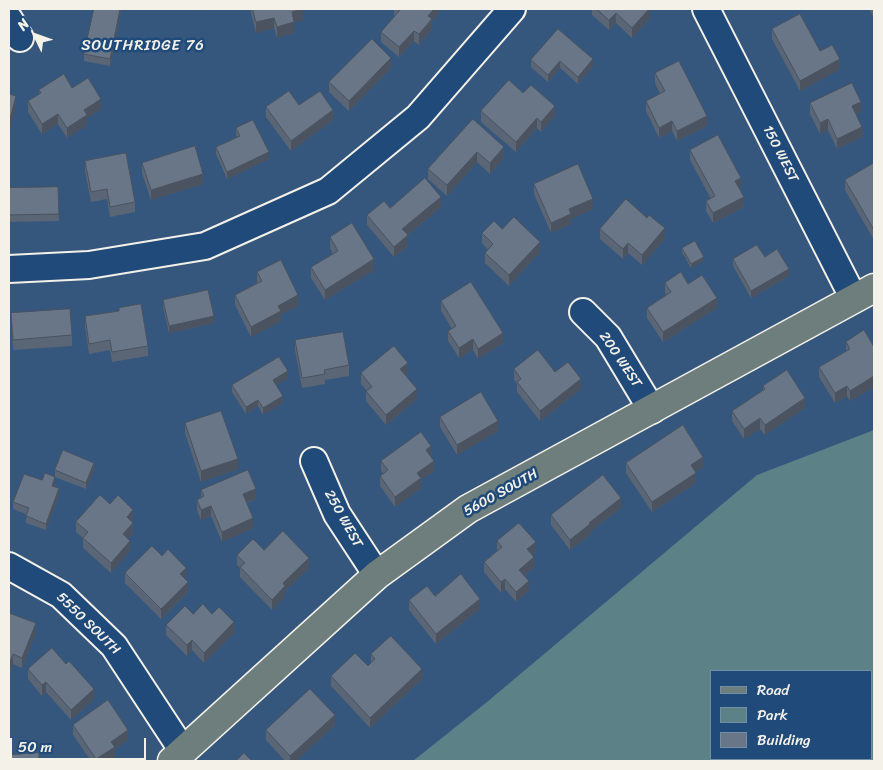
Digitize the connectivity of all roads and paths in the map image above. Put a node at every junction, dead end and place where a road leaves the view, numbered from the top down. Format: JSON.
{"nodes":[{"id":1,"x":512,"y":9,"type":"edge"},
{"id":2,"x":706,"y":9,"type":"edge"},
{"id":3,"x":9,"y":269,"type":"edge"},
{"id":4,"x":864,"y":294,"type":"edge"},
{"id":5,"x":583,"y":312,"type":"dead end"},
{"id":6,"x":652,"y":410,"type":"junction"},
{"id":7,"x":314,"y":461,"type":"dead end"},
{"id":8,"x":9,"y":566,"type":"edge"},
{"id":9,"x":377,"y":575,"type":"junction"},
{"id":10,"x":177,"y":756,"type":"edge"}],
"edges":[{"from":1,"to":3,"type":"street"},
{"from":2,"to":4,"type":"street","name":"150 WEST"},
{"from":4,"to":6,"type":"main road","name":"5600 SOUTH"},
{"from":5,"to":6,"type":"street","name":"200 WEST"},
{"from":6,"to":9,"type":"main road","name":"5600 SOUTH"},
{"from":7,"to":9,"type":"street","name":"250 WEST"},
{"from":8,"to":10,"type":"street","name":"5550 SOUTH"},
{"from":9,"to":10,"type":"main road","name":"5600 SOUTH"}]}
